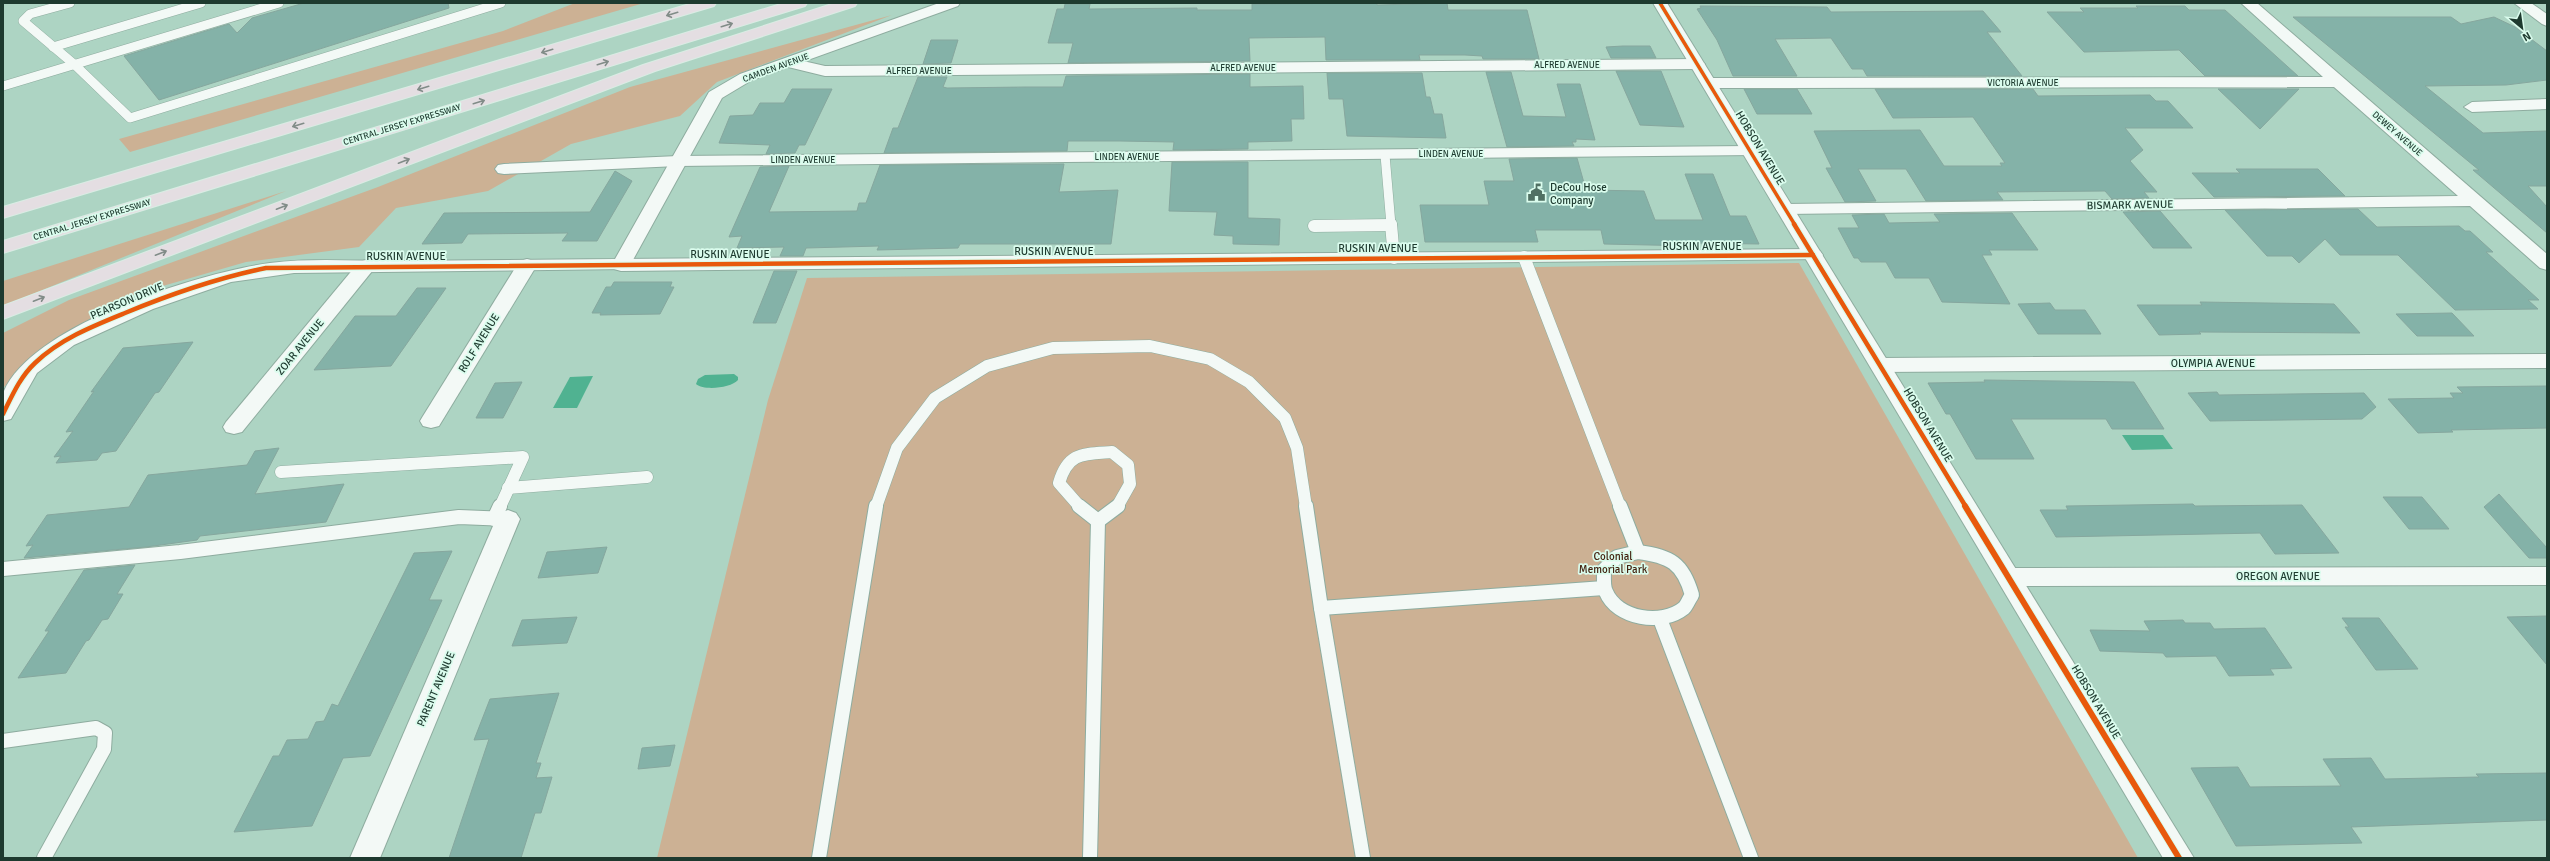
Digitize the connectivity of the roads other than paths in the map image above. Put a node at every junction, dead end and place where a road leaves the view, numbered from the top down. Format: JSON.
{"nodes":[{"id":1,"x":70,"y":3,"type":"edge"},
{"id":2,"x":201,"y":3,"type":"edge"},
{"id":3,"x":279,"y":3,"type":"edge"},
{"id":4,"x":501,"y":3,"type":"edge"},
{"id":5,"x":709,"y":3,"type":"edge"},
{"id":6,"x":800,"y":3,"type":"edge"},
{"id":7,"x":850,"y":3,"type":"edge"},
{"id":8,"x":954,"y":3,"type":"edge"},
{"id":9,"x":1660,"y":3,"type":"edge"},
{"id":10,"x":2248,"y":3,"type":"edge"},
{"id":11,"x":2521,"y":3,"type":"edge"},
{"id":12,"x":2547,"y":21,"type":"edge"},
{"id":13,"x":53,"y":46,"type":"junction"},
{"id":14,"x":790,"y":63,"type":"junction"},
{"id":15,"x":1697,"y":64,"type":"junction"},
{"id":16,"x":75,"y":65,"type":"junction"},
{"id":17,"x":2338,"y":82,"type":"junction"},
{"id":18,"x":1709,"y":83,"type":"junction"},
{"id":19,"x":3,"y":86,"type":"edge"},
{"id":20,"x":2547,"y":104,"type":"edge"},
{"id":21,"x":2472,"y":107,"type":"dead end"},
{"id":22,"x":441,"y":113,"type":"junction"},
{"id":23,"x":1750,"y":151,"type":"junction"},
{"id":24,"x":1384,"y":155,"type":"junction"},
{"id":25,"x":678,"y":161,"type":"junction"},
{"id":26,"x":504,"y":169,"type":"dead end"},
{"id":27,"x":2474,"y":201,"type":"junction"},
{"id":28,"x":1785,"y":209,"type":"junction"},
{"id":29,"x":3,"y":213,"type":"edge"},
{"id":30,"x":1391,"y":225,"type":"junction"},
{"id":31,"x":1314,"y":226,"type":"dead end"},
{"id":32,"x":3,"y":247,"type":"edge"},
{"id":33,"x":1813,"y":255,"type":"junction"},
{"id":34,"x":1524,"y":257,"type":"junction"},
{"id":35,"x":3,"y":258,"type":"edge"},
{"id":36,"x":1394,"y":258,"type":"junction"},
{"id":37,"x":2547,"y":264,"type":"edge"},
{"id":38,"x":527,"y":265,"type":"junction"},
{"id":39,"x":621,"y":265,"type":"junction"},
{"id":40,"x":366,"y":266,"type":"junction"},
{"id":41,"x":294,"y":267,"type":"joint"},
{"id":42,"x":3,"y":313,"type":"edge"},
{"id":43,"x":2547,"y":361,"type":"edge"},
{"id":44,"x":1880,"y":365,"type":"junction"},
{"id":45,"x":3,"y":414,"type":"edge"},
{"id":46,"x":431,"y":421,"type":"dead end"},
{"id":47,"x":234,"y":428,"type":"dead end"},
{"id":48,"x":281,"y":472,"type":"dead end"},
{"id":49,"x":647,"y":477,"type":"dead end"},
{"id":50,"x":508,"y":488,"type":"junction"},
{"id":51,"x":501,"y":519,"type":"junction"},
{"id":52,"x":1098,"y":521,"type":"junction"},
{"id":53,"x":1638,"y":552,"type":"junction"},
{"id":54,"x":3,"y":569,"type":"edge"},
{"id":55,"x":2547,"y":576,"type":"edge"},
{"id":56,"x":2009,"y":577,"type":"junction"},
{"id":57,"x":1604,"y":588,"type":"junction"},
{"id":58,"x":1321,"y":608,"type":"junction"},
{"id":59,"x":1660,"y":619,"type":"junction"},
{"id":60,"x":3,"y":740,"type":"edge"},
{"id":61,"x":44,"y":858,"type":"edge"},
{"id":62,"x":365,"y":858,"type":"edge"},
{"id":63,"x":819,"y":858,"type":"edge"},
{"id":64,"x":1090,"y":858,"type":"edge"},
{"id":65,"x":1363,"y":858,"type":"edge"},
{"id":66,"x":1751,"y":858,"type":"edge"},
{"id":67,"x":2179,"y":858,"type":"edge"}],
"edges":[{"from":1,"to":13,"type":"lane"},
{"from":2,"to":13,"type":"lane"},
{"from":3,"to":16,"type":"lane"},
{"from":4,"to":16,"type":"lane"},
{"from":5,"to":29,"type":"highway","one_way":true},
{"from":22,"to":6,"type":"highway","name":"CENTRAL JERSEY EXPRESSWAY","one_way":true},
{"from":42,"to":7,"type":"highway","one_way":true},
{"from":8,"to":14,"type":"street","name":"CAMDEN AVENUE"},
{"from":9,"to":15,"type":"street","name":"HOBSON AVENUE"},
{"from":10,"to":17,"type":"street","name":"DEWEY AVENUE"},
{"from":11,"to":12,"type":"street"},
{"from":13,"to":16,"type":"lane"},
{"from":14,"to":15,"type":"street","name":"ALFRED AVENUE"},
{"from":14,"to":25,"type":"street","name":"CAMDEN AVENUE"},
{"from":15,"to":18,"type":"street","name":"HOBSON AVENUE"},
{"from":16,"to":19,"type":"lane"},
{"from":17,"to":18,"type":"street","name":"VICTORIA AVENUE"},
{"from":17,"to":27,"type":"street","name":"DEWEY AVENUE"},
{"from":18,"to":23,"type":"street","name":"HOBSON AVENUE"},
{"from":20,"to":21,"type":"street"},
{"from":22,"to":32,"type":"highway","name":"CENTRAL JERSEY EXPRESSWAY"},
{"from":22,"to":35,"type":"highway"},
{"from":23,"to":24,"type":"street","name":"LINDEN AVENUE"},
{"from":23,"to":28,"type":"street","name":"HOBSON AVENUE"},
{"from":24,"to":25,"type":"street","name":"LINDEN AVENUE"},
{"from":24,"to":30,"type":"lane"},
{"from":25,"to":26,"type":"street","name":"LINDEN AVENUE"},
{"from":25,"to":39,"type":"street","name":"CAMDEN AVENUE"},
{"from":27,"to":28,"type":"street","name":"BISMARK AVENUE"},
{"from":27,"to":37,"type":"street","name":"DEWEY AVENUE"},
{"from":28,"to":33,"type":"street","name":"HOBSON AVENUE"},
{"from":30,"to":31,"type":"lane"},
{"from":30,"to":36,"type":"lane"},
{"from":33,"to":34,"type":"street","name":"RUSKIN AVENUE"},
{"from":33,"to":44,"type":"street","name":"HOBSON AVENUE"},
{"from":34,"to":36,"type":"street","name":"RUSKIN AVENUE"},
{"from":34,"to":53,"type":"lane"},
{"from":36,"to":39,"type":"street","name":"RUSKIN AVENUE"},
{"from":38,"to":39,"type":"street","name":"RUSKIN AVENUE"},
{"from":38,"to":40,"type":"street","name":"RUSKIN AVENUE"},
{"from":38,"to":46,"type":"street","name":"ROLF AVENUE"},
{"from":40,"to":41,"type":"street","name":"RUSKIN AVENUE"},
{"from":40,"to":47,"type":"street","name":"ZOAR AVENUE"},
{"from":41,"to":45,"type":"street","name":"PEARSON DRIVE"},
{"from":43,"to":44,"type":"street","name":"OLYMPIA AVENUE"},
{"from":44,"to":56,"type":"street","name":"HOBSON AVENUE"},
{"from":48,"to":50,"type":"lane"},
{"from":49,"to":50,"type":"lane"},
{"from":50,"to":51,"type":"lane"},
{"from":51,"to":54,"type":"lane"},
{"from":51,"to":62,"type":"street","name":"PARENT AVENUE"},
{"from":52,"to":52,"type":"lane"},
{"from":52,"to":64,"type":"lane"},
{"from":53,"to":57,"type":"lane"},
{"from":53,"to":59,"type":"lane"},
{"from":55,"to":56,"type":"street","name":"OREGON AVENUE"},
{"from":56,"to":67,"type":"street","name":"HOBSON AVENUE"},
{"from":57,"to":58,"type":"lane"},
{"from":57,"to":59,"type":"lane"},
{"from":58,"to":63,"type":"lane"},
{"from":58,"to":65,"type":"lane"},
{"from":59,"to":66,"type":"lane"},
{"from":60,"to":61,"type":"lane"}]}
